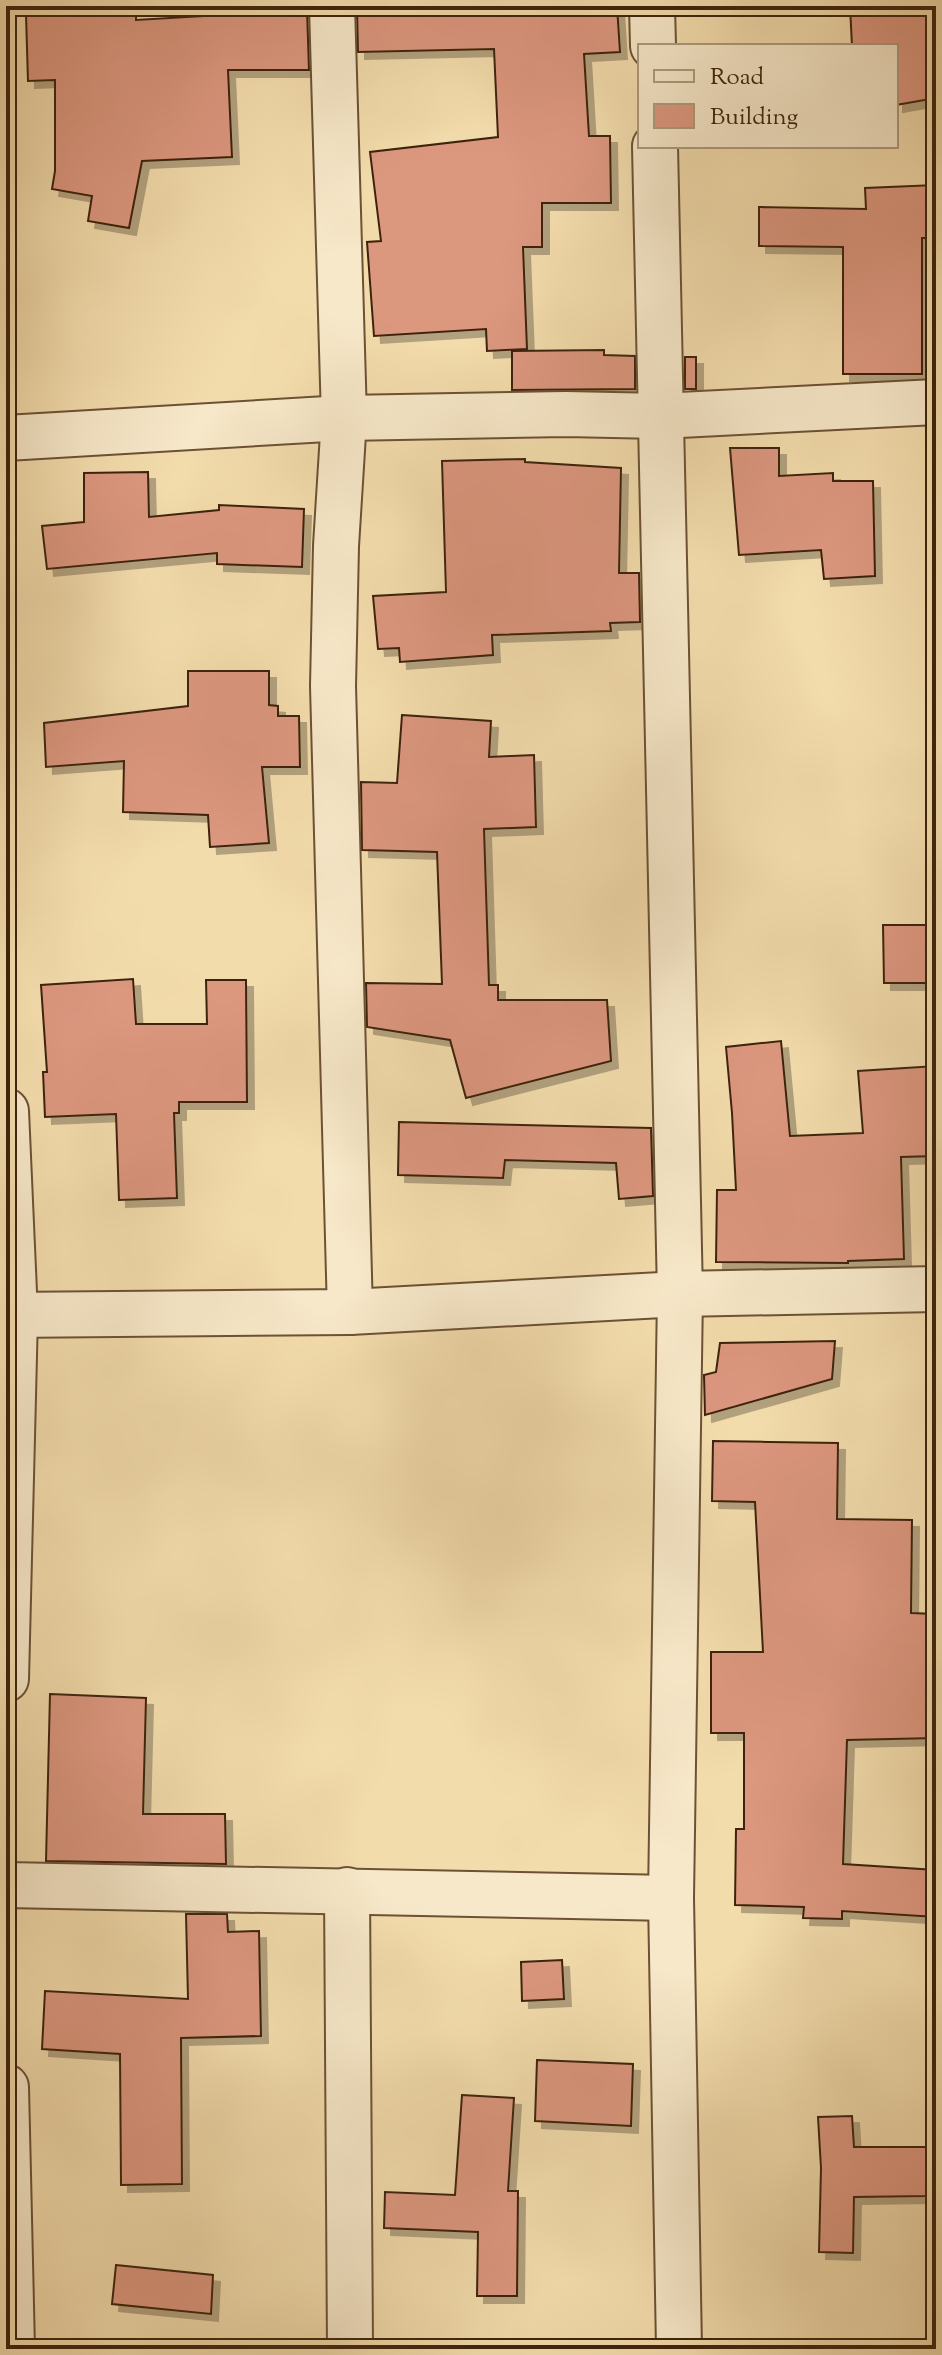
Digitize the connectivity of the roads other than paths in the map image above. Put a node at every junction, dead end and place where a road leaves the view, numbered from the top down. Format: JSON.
{"nodes":[{"id":1,"x":332,"y":6,"type":"edge"},
{"id":2,"x":652,"y":6,"type":"edge"},
{"id":3,"x":653,"y":44,"type":"edge"},
{"id":4,"x":655,"y":148,"type":"edge"},
{"id":5,"x":936,"y":402,"type":"edge"},
{"id":6,"x":660,"y":416,"type":"junction"},
{"id":7,"x":344,"y":418,"type":"junction"},
{"id":8,"x":6,"y":438,"type":"edge"},
{"id":9,"x":6,"y":1111,"type":"edge"},
{"id":10,"x":936,"y":1289,"type":"edge"},
{"id":11,"x":680,"y":1294,"type":"junction"},
{"id":12,"x":350,"y":1312,"type":"junction"},
{"id":13,"x":11,"y":1315,"type":"edge"},
{"id":14,"x":6,"y":1679,"type":"edge"},
{"id":15,"x":6,"y":1885,"type":"edge"},
{"id":16,"x":347,"y":1890,"type":"junction"},
{"id":17,"x":671,"y":1898,"type":"junction"},
{"id":18,"x":6,"y":2087,"type":"edge"},
{"id":19,"x":12,"y":2349,"type":"edge"},
{"id":20,"x":350,"y":2349,"type":"edge"},
{"id":21,"x":679,"y":2349,"type":"edge"}],
"edges":[{"from":1,"to":7,"type":"street"},
{"from":2,"to":3,"type":"street"},
{"from":4,"to":6,"type":"street"},
{"from":5,"to":6,"type":"street"},
{"from":6,"to":7,"type":"street"},
{"from":6,"to":11,"type":"street"},
{"from":7,"to":8,"type":"street"},
{"from":7,"to":12,"type":"street"},
{"from":9,"to":13,"type":"street"},
{"from":10,"to":11,"type":"street"},
{"from":11,"to":12,"type":"street"},
{"from":11,"to":17,"type":"street"},
{"from":12,"to":13,"type":"street"},
{"from":13,"to":14,"type":"street"},
{"from":15,"to":16,"type":"street"},
{"from":16,"to":17,"type":"street"},
{"from":16,"to":20,"type":"street"},
{"from":17,"to":21,"type":"street"},
{"from":18,"to":19,"type":"street"}]}
